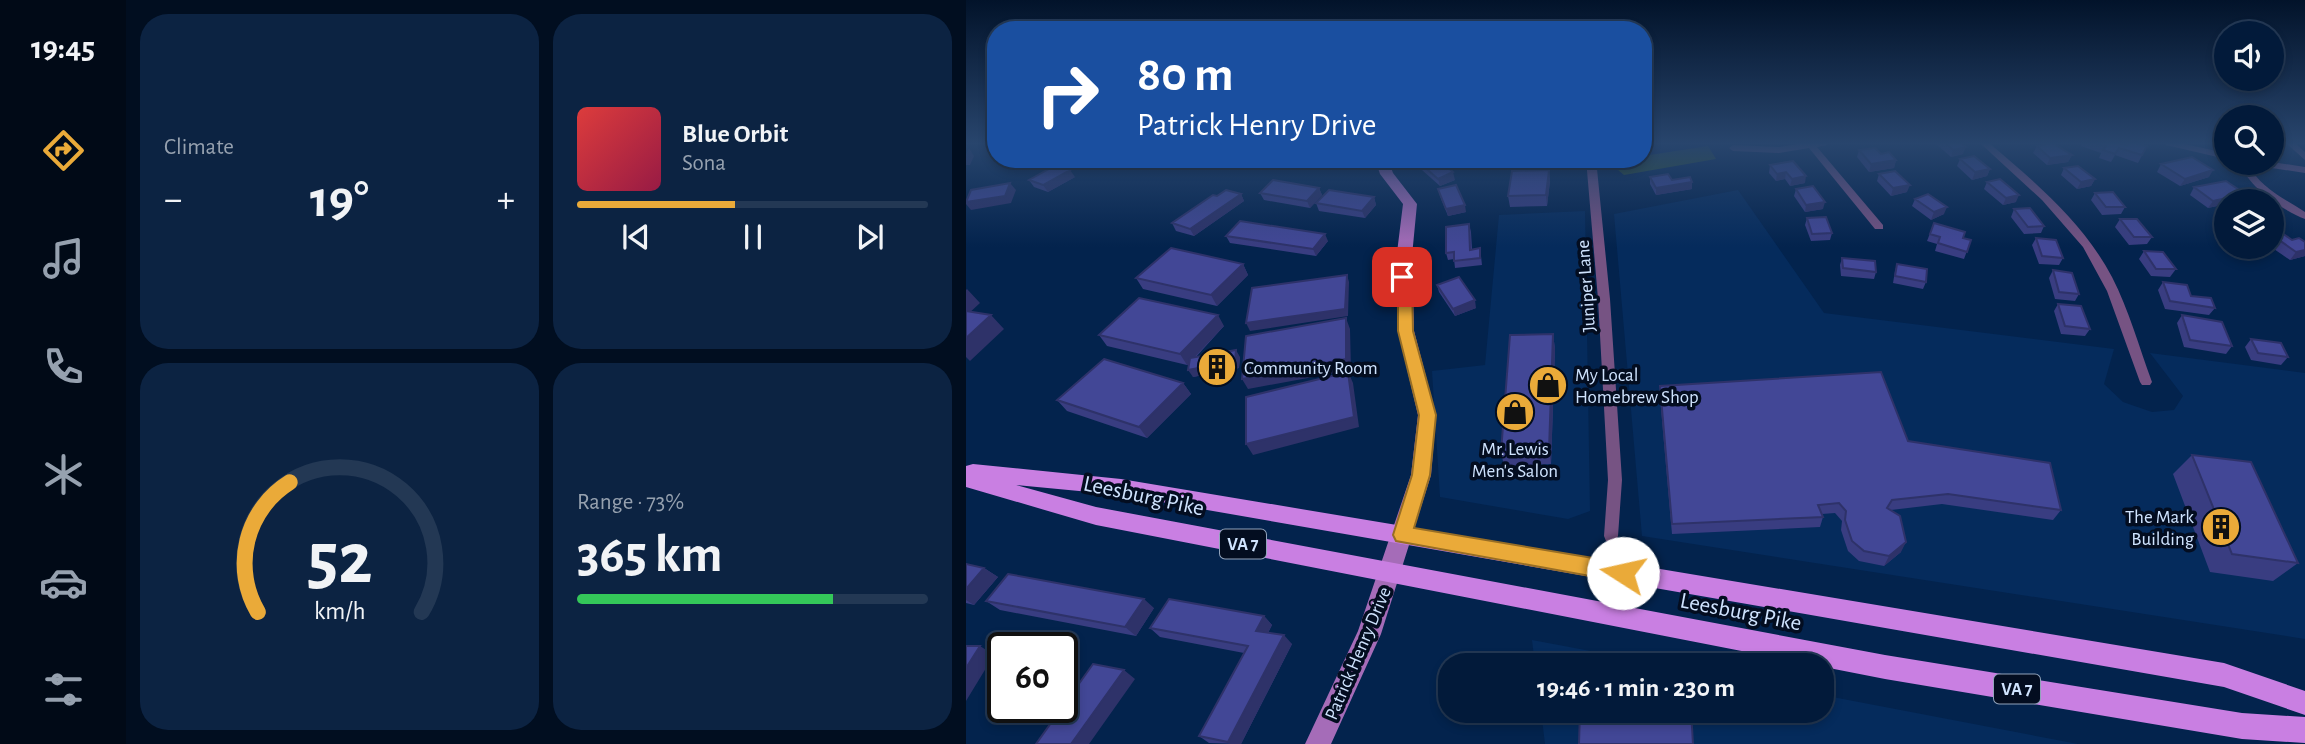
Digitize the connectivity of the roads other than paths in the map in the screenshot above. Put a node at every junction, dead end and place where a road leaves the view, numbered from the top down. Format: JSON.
{"nodes":[{"id":1,"x":1390,"y":178,"type":"edge"},
{"id":2,"x":1593,"y":178,"type":"edge"},
{"id":3,"x":1838,"y":178,"type":"edge"},
{"id":4,"x":2023,"y":178,"type":"edge"},
{"id":5,"x":2253,"y":178,"type":"edge"},
{"id":6,"x":2305,"y":216,"type":"edge"},
{"id":7,"x":1879,"y":227,"type":"dead end"},
{"id":8,"x":2146,"y":382,"type":"dead end"},
{"id":9,"x":966,"y":471,"type":"edge"},
{"id":10,"x":966,"y":479,"type":"edge"},
{"id":11,"x":1402,"y":535,"type":"junction"},
{"id":12,"x":1611,"y":536,"type":"dead end"},
{"id":13,"x":1390,"y":573,"type":"junction"},
{"id":14,"x":2305,"y":703,"type":"edge"},
{"id":15,"x":2305,"y":730,"type":"edge"},
{"id":16,"x":1318,"y":744,"type":"edge"}],
"edges":[{"from":1,"to":11,"type":"street","name":"Patrick Henry Drive"},
{"from":2,"to":12,"type":"street","name":"Juniper Lane"},
{"from":3,"to":7,"type":"street"},
{"from":4,"to":8,"type":"street"},
{"from":5,"to":6,"type":"street"},
{"from":9,"to":11,"type":"main road","name":"Leesburg Pike","number":"VA 7"},
{"from":10,"to":13,"type":"main road","name":"Leesburg Pike","number":"VA 7"},
{"from":11,"to":13,"type":"street","name":"Patrick Henry Drive"},
{"from":11,"to":14,"type":"main road","name":"Leesburg Pike","number":"VA 7"},
{"from":13,"to":15,"type":"main road","name":"Leesburg Pike","number":"VA 7"},
{"from":13,"to":16,"type":"street","name":"Patrick Henry Drive"}]}
